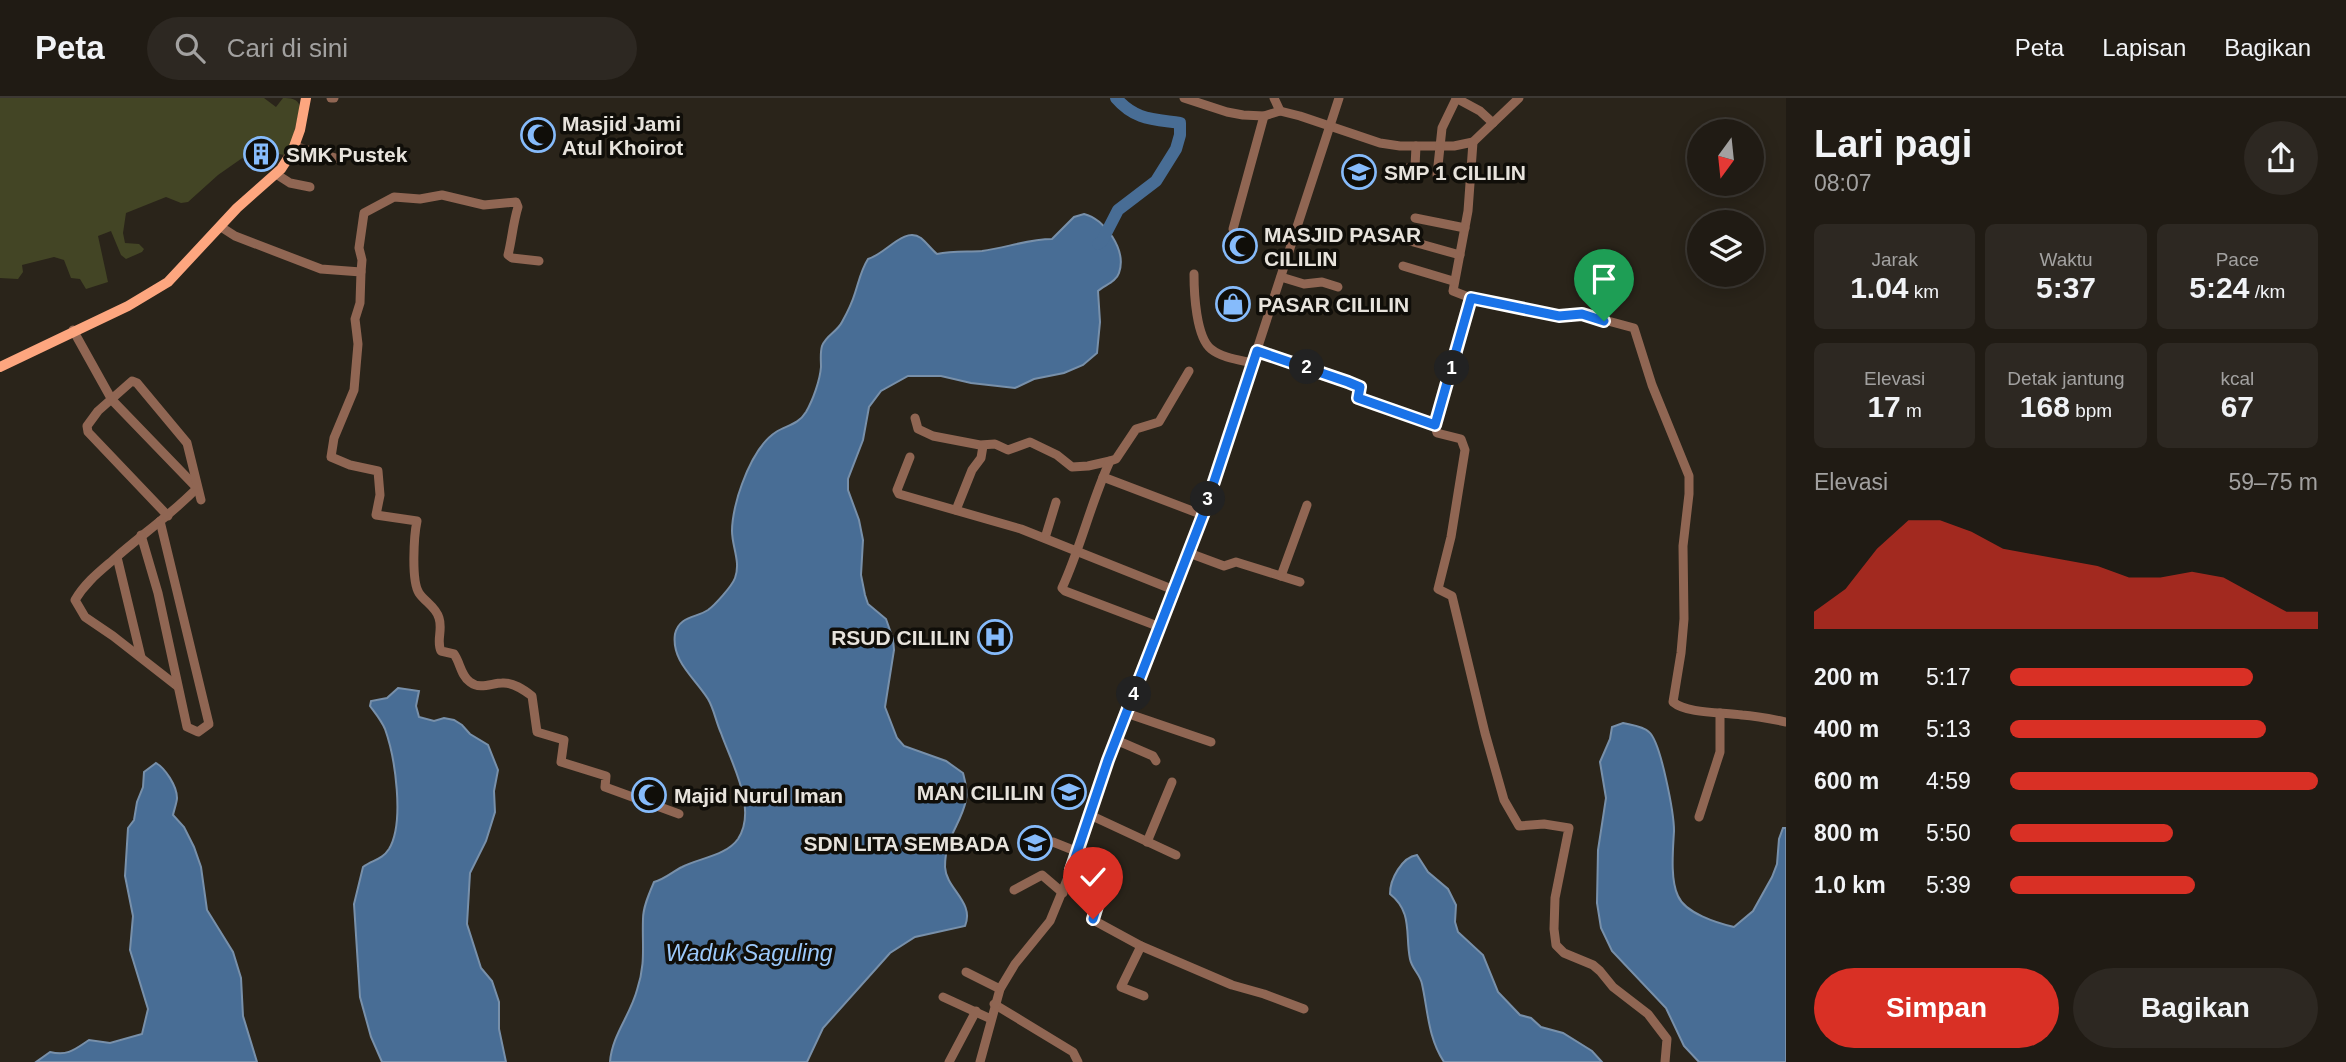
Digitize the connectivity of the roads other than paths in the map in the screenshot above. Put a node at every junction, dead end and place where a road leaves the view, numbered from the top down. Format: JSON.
{"nodes":[{"id":1,"x":308,"y":98,"type":"edge"},
{"id":2,"x":1184,"y":98,"type":"edge"},
{"id":3,"x":1274,"y":98,"type":"edge"},
{"id":4,"x":1339,"y":98,"type":"edge"},
{"id":5,"x":1456,"y":98,"type":"edge"},
{"id":6,"x":1519,"y":98,"type":"edge"},
{"id":7,"x":1280,"y":111,"type":"junction"},
{"id":8,"x":1264,"y":117,"type":"junction"},
{"id":9,"x":1493,"y":122,"type":"junction"},
{"id":10,"x":1330,"y":125,"type":"junction"},
{"id":11,"x":1473,"y":142,"type":"junction"},
{"id":12,"x":294,"y":146,"type":"junction"},
{"id":13,"x":1416,"y":146,"type":"junction"},
{"id":14,"x":1439,"y":146,"type":"junction"},
{"id":15,"x":339,"y":159,"type":"dead end"},
{"id":16,"x":1408,"y":168,"type":"dead end"},
{"id":17,"x":276,"y":174,"type":"junction"},
{"id":18,"x":1437,"y":175,"type":"dead end"},
{"id":19,"x":310,"y":187,"type":"dead end"},
{"id":20,"x":1415,"y":218,"type":"dead end"},
{"id":21,"x":220,"y":227,"type":"junction"},
{"id":22,"x":1465,"y":228,"type":"junction"},
{"id":23,"x":1233,"y":229,"type":"dead end"},
{"id":24,"x":1410,"y":241,"type":"dead end"},
{"id":25,"x":1460,"y":255,"type":"junction"},
{"id":26,"x":539,"y":261,"type":"dead end"},
{"id":27,"x":1403,"y":266,"type":"dead end"},
{"id":28,"x":361,"y":272,"type":"junction"},
{"id":29,"x":1194,"y":274,"type":"dead end"},
{"id":30,"x":1282,"y":277,"type":"junction"},
{"id":31,"x":1453,"y":281,"type":"junction"},
{"id":32,"x":1338,"y":287,"type":"dead end"},
{"id":33,"x":1471,"y":298,"type":"junction"},
{"id":34,"x":74,"y":330,"type":"junction"},
{"id":35,"x":1257,"y":351,"type":"junction"},
{"id":36,"x":1253,"y":363,"type":"junction"},
{"id":37,"x":0,"y":367,"type":"edge"},
{"id":38,"x":1189,"y":371,"type":"dead end"},
{"id":39,"x":112,"y":400,"type":"junction"},
{"id":40,"x":915,"y":418,"type":"dead end"},
{"id":41,"x":1435,"y":425,"type":"junction"},
{"id":42,"x":983,"y":446,"type":"junction"},
{"id":43,"x":910,"y":457,"type":"dead end"},
{"id":44,"x":1110,"y":461,"type":"junction"},
{"id":45,"x":1103,"y":477,"type":"junction"},
{"id":46,"x":197,"y":488,"type":"junction"},
{"id":47,"x":201,"y":500,"type":"dead end"},
{"id":48,"x":1056,"y":502,"type":"dead end"},
{"id":49,"x":1307,"y":505,"type":"dead end"},
{"id":50,"x":956,"y":510,"type":"junction"},
{"id":51,"x":1203,"y":515,"type":"junction"},
{"id":52,"x":164,"y":518,"type":"junction"},
{"id":53,"x":141,"y":535,"type":"junction"},
{"id":54,"x":1045,"y":538,"type":"junction"},
{"id":55,"x":1078,"y":552,"type":"junction"},
{"id":56,"x":1189,"y":553,"type":"junction"},
{"id":57,"x":117,"y":556,"type":"junction"},
{"id":58,"x":1281,"y":576,"type":"junction"},
{"id":59,"x":1300,"y":582,"type":"dead end"},
{"id":60,"x":1174,"y":590,"type":"junction"},
{"id":61,"x":1160,"y":627,"type":"junction"},
{"id":62,"x":142,"y":657,"type":"junction"},
{"id":63,"x":177,"y":686,"type":"junction"},
{"id":64,"x":1126,"y":713,"type":"junction"},
{"id":65,"x":1720,"y":713,"type":"junction"},
{"id":66,"x":1786,"y":722,"type":"edge"},
{"id":67,"x":1116,"y":740,"type":"junction"},
{"id":68,"x":1211,"y":742,"type":"dead end"},
{"id":69,"x":1156,"y":761,"type":"dead end"},
{"id":70,"x":1172,"y":782,"type":"dead end"},
{"id":71,"x":679,"y":814,"type":"dead end"},
{"id":72,"x":1090,"y":815,"type":"junction"},
{"id":73,"x":1699,"y":817,"type":"dead end"},
{"id":74,"x":1023,"y":839,"type":"dead end"},
{"id":75,"x":1147,"y":842,"type":"junction"},
{"id":76,"x":1077,"y":852,"type":"junction"},
{"id":77,"x":1176,"y":855,"type":"dead end"},
{"id":78,"x":1071,"y":870,"type":"junction"},
{"id":79,"x":1014,"y":890,"type":"dead end"},
{"id":80,"x":1063,"y":893,"type":"junction"},
{"id":81,"x":1141,"y":946,"type":"junction"},
{"id":82,"x":967,"y":972,"type":"dead end"},
{"id":83,"x":1000,"y":989,"type":"junction"},
{"id":84,"x":1144,"y":996,"type":"dead end"},
{"id":85,"x":943,"y":997,"type":"dead end"},
{"id":86,"x":994,"y":1004,"type":"junction"},
{"id":87,"x":1304,"y":1009,"type":"dead end"},
{"id":88,"x":976,"y":1011,"type":"junction"},
{"id":89,"x":991,"y":1019,"type":"junction"},
{"id":90,"x":949,"y":1062,"type":"edge"},
{"id":91,"x":980,"y":1062,"type":"edge"},
{"id":92,"x":1078,"y":1062,"type":"edge"},
{"id":93,"x":1665,"y":1062,"type":"edge"}],
"edges":[{"from":1,"to":12,"type":"main road"},
{"from":2,"to":8,"type":"street"},
{"from":3,"to":7,"type":"street"},
{"from":4,"to":10,"type":"street"},
{"from":5,"to":9,"type":"street"},
{"from":5,"to":14,"type":"street"},
{"from":6,"to":9,"type":"street"},
{"from":7,"to":8,"type":"street"},
{"from":7,"to":10,"type":"street"},
{"from":8,"to":23,"type":"street"},
{"from":9,"to":11,"type":"street"},
{"from":10,"to":13,"type":"street"},
{"from":10,"to":30,"type":"street"},
{"from":11,"to":14,"type":"street"},
{"from":11,"to":22,"type":"street"},
{"from":12,"to":15,"type":"street"},
{"from":12,"to":17,"type":"main road"},
{"from":13,"to":14,"type":"street"},
{"from":13,"to":16,"type":"street"},
{"from":14,"to":18,"type":"street"},
{"from":17,"to":19,"type":"street"},
{"from":17,"to":21,"type":"main road"},
{"from":20,"to":22,"type":"street"},
{"from":21,"to":28,"type":"street"},
{"from":21,"to":34,"type":"main road"},
{"from":22,"to":25,"type":"street"},
{"from":24,"to":25,"type":"street"},
{"from":25,"to":31,"type":"street"},
{"from":26,"to":28,"type":"street"},
{"from":27,"to":31,"type":"street"},
{"from":28,"to":71,"type":"street"},
{"from":29,"to":36,"type":"street"},
{"from":30,"to":32,"type":"street"},
{"from":30,"to":35,"type":"street"},
{"from":31,"to":33,"type":"street"},
{"from":33,"to":41,"type":"street"},
{"from":33,"to":65,"type":"street"},
{"from":34,"to":37,"type":"main road"},
{"from":34,"to":39,"type":"street"},
{"from":35,"to":36,"type":"street"},
{"from":35,"to":41,"type":"street"},
{"from":36,"to":51,"type":"street"},
{"from":38,"to":44,"type":"street"},
{"from":39,"to":46,"type":"street"},
{"from":39,"to":46,"type":"street"},
{"from":39,"to":52,"type":"street"},
{"from":40,"to":42,"type":"street"},
{"from":41,"to":93,"type":"street"},
{"from":42,"to":44,"type":"street"},
{"from":42,"to":50,"type":"street"},
{"from":43,"to":50,"type":"street"},
{"from":44,"to":45,"type":"street"},
{"from":45,"to":51,"type":"street"},
{"from":45,"to":55,"type":"street"},
{"from":46,"to":47,"type":"street"},
{"from":46,"to":52,"type":"street"},
{"from":48,"to":54,"type":"street"},
{"from":49,"to":58,"type":"street"},
{"from":50,"to":54,"type":"street"},
{"from":51,"to":56,"type":"street"},
{"from":52,"to":53,"type":"street"},
{"from":52,"to":63,"type":"street"},
{"from":53,"to":57,"type":"street"},
{"from":53,"to":63,"type":"street"},
{"from":54,"to":55,"type":"street"},
{"from":55,"to":60,"type":"street"},
{"from":55,"to":61,"type":"street"},
{"from":56,"to":58,"type":"street"},
{"from":56,"to":60,"type":"street"},
{"from":57,"to":62,"type":"street"},
{"from":57,"to":62,"type":"street"},
{"from":58,"to":59,"type":"street"},
{"from":60,"to":61,"type":"street"},
{"from":61,"to":64,"type":"street"},
{"from":62,"to":63,"type":"street"},
{"from":64,"to":67,"type":"street"},
{"from":64,"to":68,"type":"street"},
{"from":65,"to":66,"type":"street"},
{"from":65,"to":73,"type":"street"},
{"from":67,"to":69,"type":"street"},
{"from":67,"to":72,"type":"street"},
{"from":70,"to":75,"type":"street"},
{"from":72,"to":75,"type":"street"},
{"from":72,"to":76,"type":"street"},
{"from":74,"to":76,"type":"street"},
{"from":75,"to":77,"type":"street"},
{"from":76,"to":78,"type":"street"},
{"from":78,"to":80,"type":"street"},
{"from":78,"to":81,"type":"street"},
{"from":79,"to":80,"type":"street"},
{"from":80,"to":83,"type":"street"},
{"from":81,"to":84,"type":"street"},
{"from":81,"to":87,"type":"street"},
{"from":82,"to":83,"type":"street"},
{"from":83,"to":86,"type":"street"},
{"from":85,"to":88,"type":"street"},
{"from":86,"to":89,"type":"street"},
{"from":86,"to":92,"type":"street"},
{"from":88,"to":89,"type":"street"},
{"from":88,"to":90,"type":"street"},
{"from":89,"to":91,"type":"street"}]}
